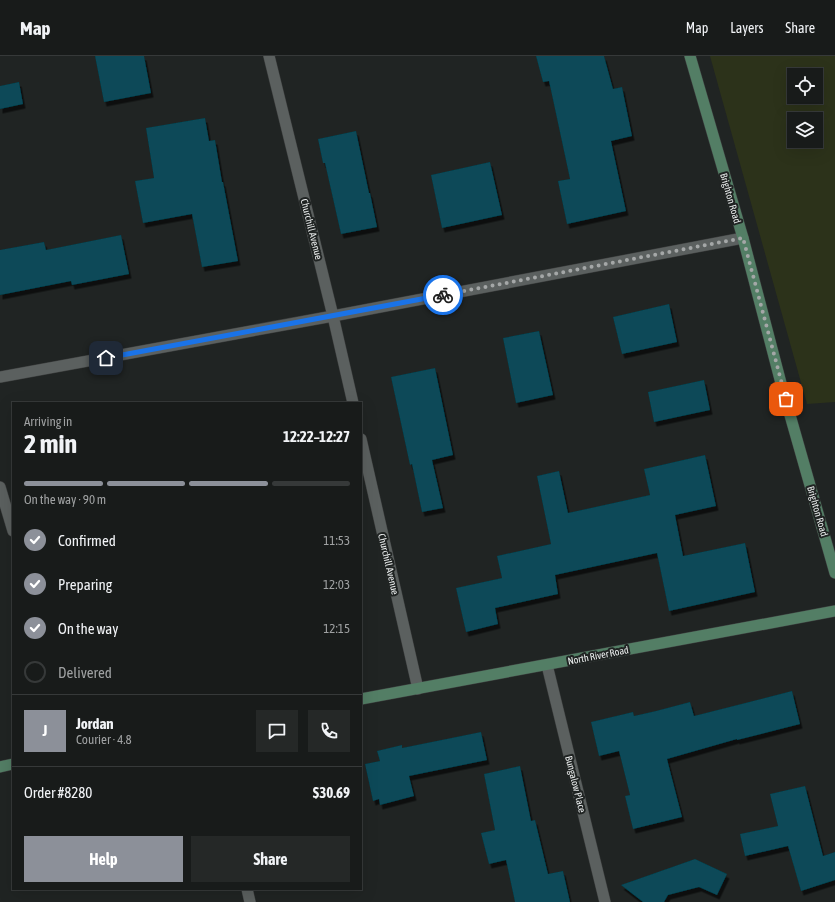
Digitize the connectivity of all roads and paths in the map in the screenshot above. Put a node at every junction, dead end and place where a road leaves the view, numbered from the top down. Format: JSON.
{"nodes":[{"id":1,"x":269,"y":56,"type":"edge"},
{"id":2,"x":690,"y":56,"type":"edge"},
{"id":3,"x":743,"y":238,"type":"junction"},
{"id":4,"x":333,"y":316,"type":"junction"},
{"id":5,"x":0,"y":377,"type":"edge"},
{"id":6,"x":353,"y":402,"type":"edge"},
{"id":7,"x":362,"y":443,"type":"edge"},
{"id":8,"x":0,"y":487,"type":"edge"},
{"id":9,"x":12,"y":528,"type":"edge"},
{"id":10,"x":835,"y":573,"type":"edge"},
{"id":11,"x":835,"y":611,"type":"edge"},
{"id":12,"x":547,"y":665,"type":"junction"},
{"id":13,"x":418,"y":689,"type":"junction"},
{"id":14,"x":362,"y":699,"type":"edge"},
{"id":15,"x":12,"y":764,"type":"edge"},
{"id":16,"x":0,"y":767,"type":"edge"},
{"id":17,"x":246,"y":890,"type":"edge"},
{"id":18,"x":250,"y":902,"type":"edge"},
{"id":19,"x":605,"y":902,"type":"edge"}],
"edges":[{"from":1,"to":4,"type":"street","name":"Churchill Avenue"},
{"from":2,"to":3,"type":"main road","name":"Brighton Road"},
{"from":3,"to":4,"type":"street"},
{"from":3,"to":10,"type":"main road","name":"Brighton Road"},
{"from":4,"to":5,"type":"street"},
{"from":4,"to":6,"type":"street","name":"Churchill Avenue"},
{"from":7,"to":13,"type":"street","name":"Churchill Avenue"},
{"from":8,"to":9,"type":"street"},
{"from":11,"to":12,"type":"main road","name":"North River Road"},
{"from":12,"to":13,"type":"main road","name":"North River Road"},
{"from":12,"to":19,"type":"street","name":"Bungalow Place"},
{"from":13,"to":14,"type":"main road","name":"North River Road"},
{"from":15,"to":16,"type":"main road"},
{"from":17,"to":18,"type":"street"}]}
